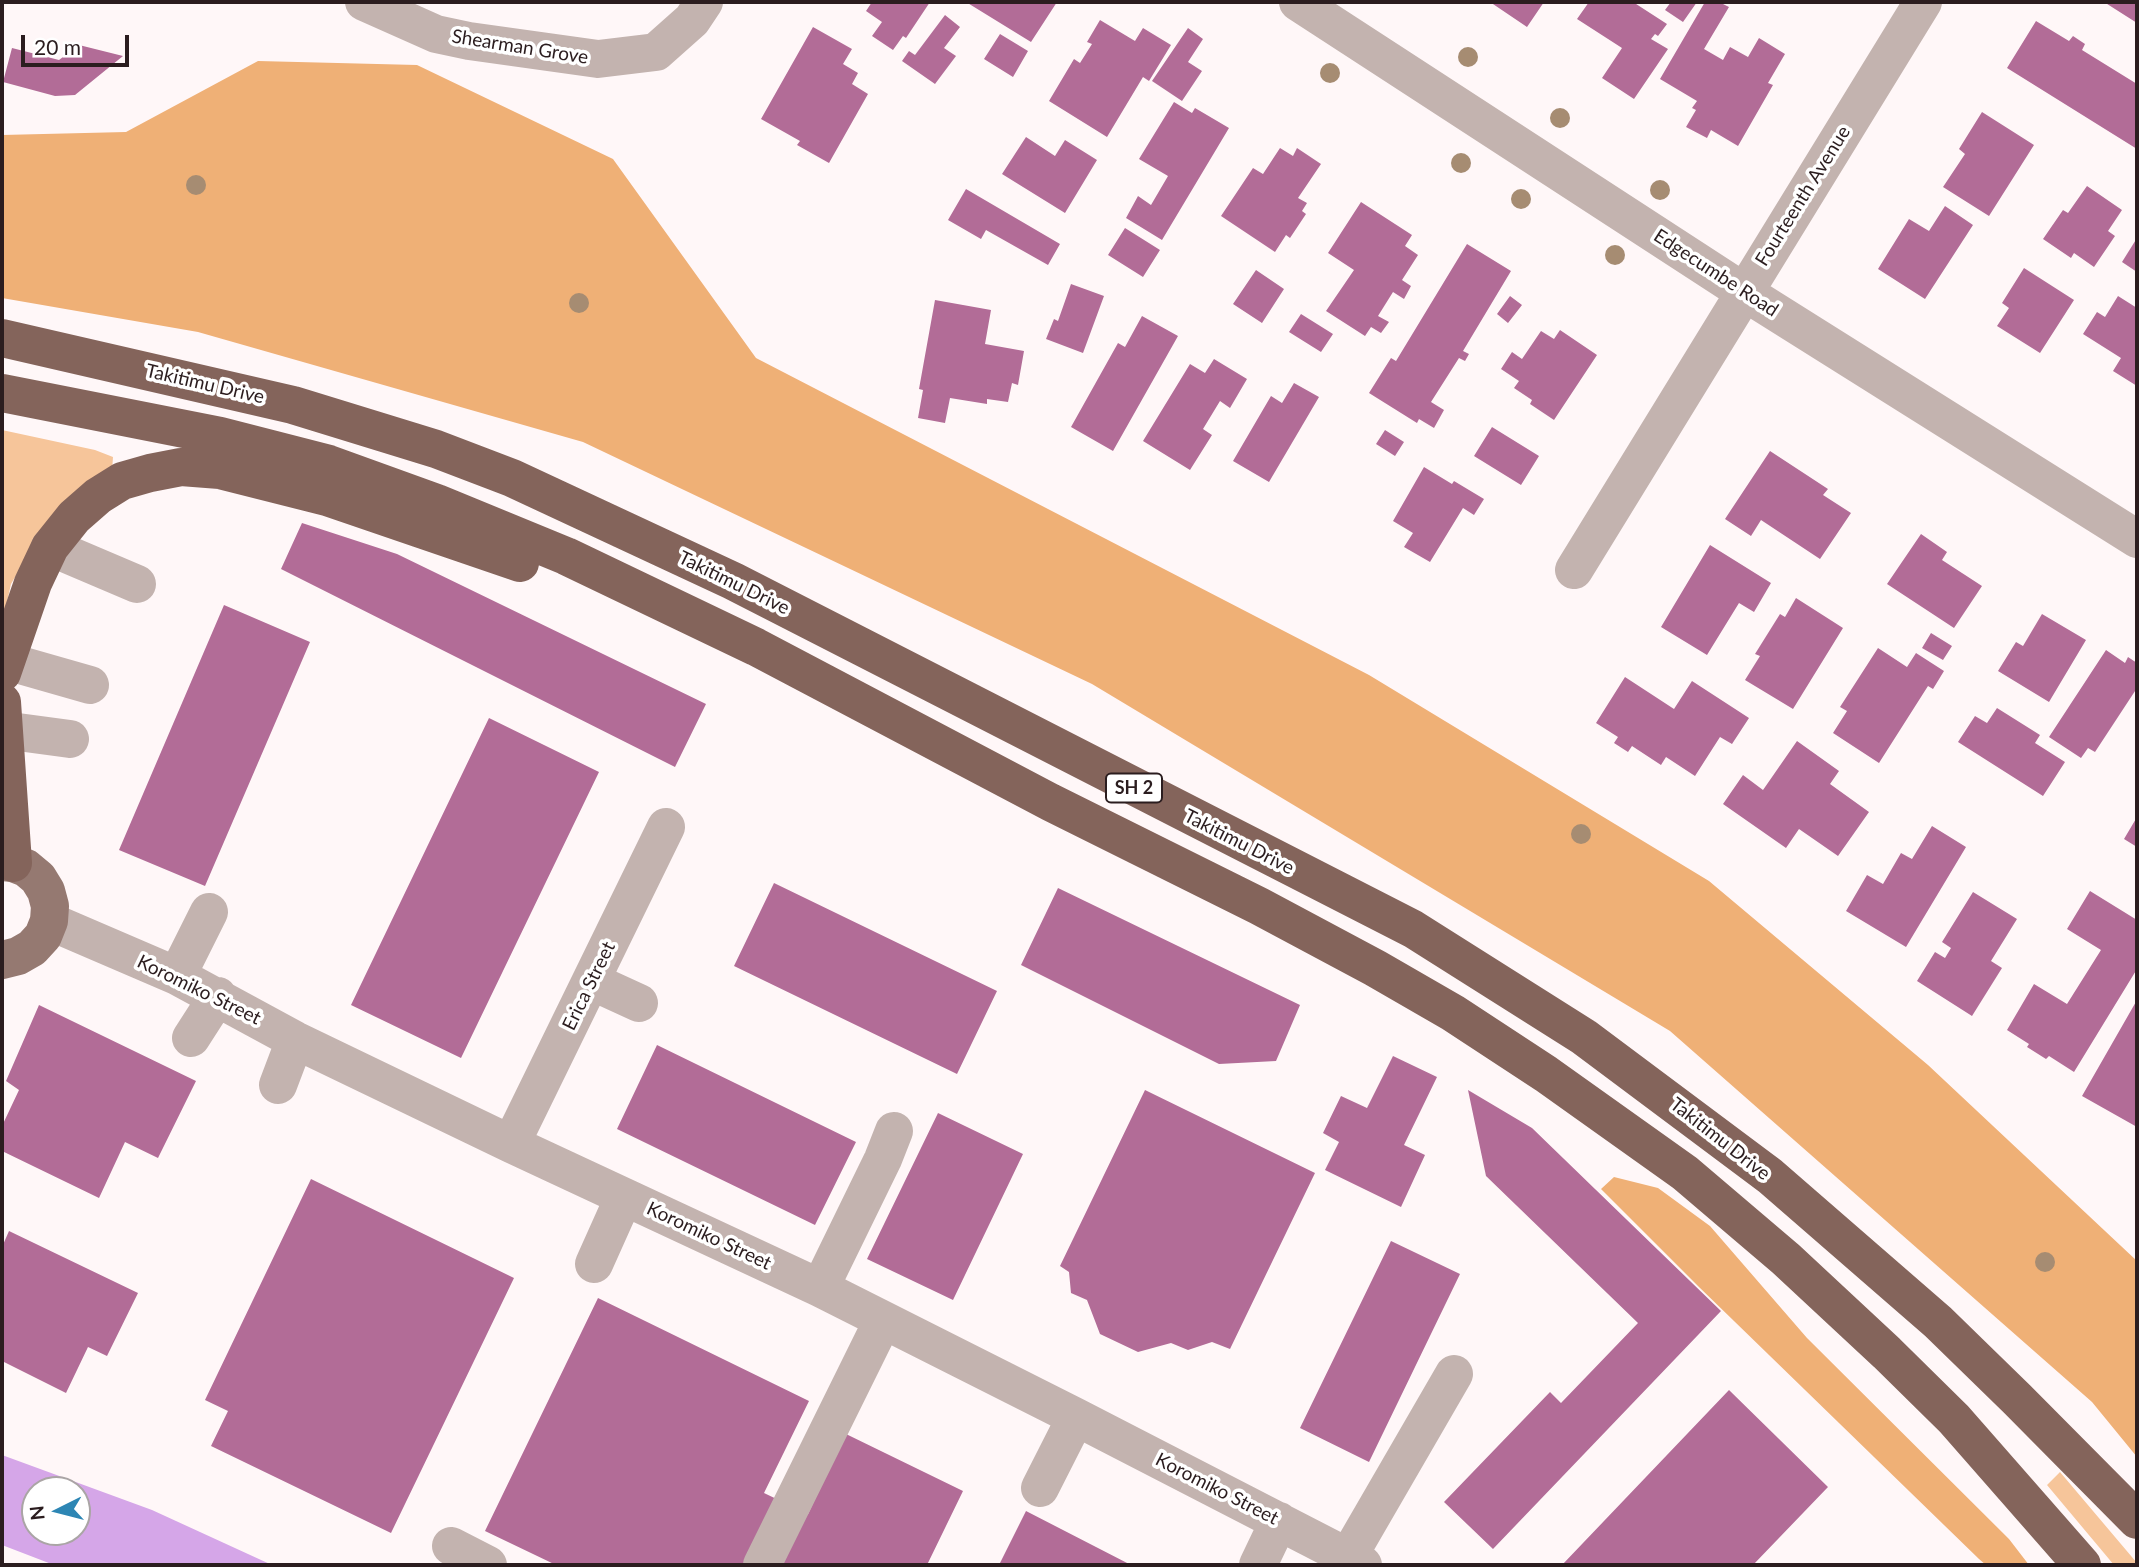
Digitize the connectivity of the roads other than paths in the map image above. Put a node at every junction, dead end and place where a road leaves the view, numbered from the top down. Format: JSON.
{"nodes":[{"id":1,"x":364,"y":2,"type":"edge"},
{"id":2,"x":704,"y":2,"type":"edge"},
{"id":3,"x":1298,"y":2,"type":"edge"},
{"id":4,"x":1923,"y":2,"type":"edge"},
{"id":5,"x":1744,"y":292,"type":"junction"},
{"id":6,"x":2,"y":338,"type":"edge"},
{"id":7,"x":2,"y":393,"type":"edge"},
{"id":8,"x":2137,"y":539,"type":"edge"},
{"id":9,"x":50,"y":547,"type":"junction"},
{"id":10,"x":1574,"y":570,"type":"dead end"},
{"id":11,"x":137,"y":584,"type":"dead end"},
{"id":12,"x":756,"y":647,"type":"junction"},
{"id":13,"x":4,"y":667,"type":"edge"},
{"id":14,"x":90,"y":685,"type":"dead end"},
{"id":15,"x":2,"y":716,"type":"edge"},
{"id":16,"x":70,"y":739,"type":"dead end"},
{"id":17,"x":666,"y":827,"type":"dead end"},
{"id":18,"x":7,"y":862,"type":"edge"},
{"id":19,"x":209,"y":912,"type":"dead end"},
{"id":20,"x":49,"y":921,"type":"junction"},
{"id":21,"x":2,"y":962,"type":"edge"},
{"id":22,"x":177,"y":976,"type":"junction"},
{"id":23,"x":592,"y":981,"type":"junction"},
{"id":24,"x":218,"y":996,"type":"junction"},
{"id":25,"x":639,"y":1003,"type":"dead end"},
{"id":26,"x":191,"y":1038,"type":"dead end"},
{"id":27,"x":295,"y":1040,"type":"junction"},
{"id":28,"x":278,"y":1085,"type":"dead end"},
{"id":29,"x":894,"y":1131,"type":"dead end"},
{"id":30,"x":511,"y":1144,"type":"junction"},
{"id":31,"x":624,"y":1197,"type":"junction"},
{"id":32,"x":594,"y":1264,"type":"dead end"},
{"id":33,"x":820,"y":1288,"type":"junction"},
{"id":34,"x":883,"y":1320,"type":"junction"},
{"id":35,"x":1454,"y":1374,"type":"dead end"},
{"id":36,"x":1076,"y":1417,"type":"junction"},
{"id":37,"x":1040,"y":1488,"type":"dead end"},
{"id":38,"x":2137,"y":1520,"type":"edge"},
{"id":39,"x":1279,"y":1521,"type":"junction"},
{"id":40,"x":451,"y":1546,"type":"dead end"},
{"id":41,"x":1355,"y":1561,"type":"edge"},
{"id":42,"x":488,"y":1565,"type":"edge"},
{"id":43,"x":762,"y":1565,"type":"edge"},
{"id":44,"x":1258,"y":1565,"type":"edge"},
{"id":45,"x":2082,"y":1565,"type":"edge"}],
"edges":[{"from":1,"to":2,"type":"street","name":"Shearman Grove"},
{"from":3,"to":5,"type":"street","name":"Edgecumbe Road"},
{"from":4,"to":5,"type":"street","name":"Fourteenth Avenue"},
{"from":5,"to":8,"type":"street","name":"Edgecumbe Road"},
{"from":5,"to":10,"type":"street","name":"Fourteenth Avenue"},
{"from":6,"to":38,"type":"highway","name":"Takitimu Drive","number":"SH 2"},
{"from":7,"to":12,"type":"highway","number":"SH 2"},
{"from":9,"to":11,"type":"street"},
{"from":9,"to":12,"type":"highway"},
{"from":9,"to":13,"type":"highway"},
{"from":12,"to":45,"type":"highway","number":"SH 2"},
{"from":13,"to":14,"type":"street"},
{"from":15,"to":16,"type":"street"},
{"from":15,"to":18,"type":"highway"},
{"from":17,"to":23,"type":"street","name":"Erica Street"},
{"from":18,"to":20,"type":"main road"},
{"from":19,"to":22,"type":"street"},
{"from":20,"to":21,"type":"main road"},
{"from":20,"to":22,"type":"street","name":"Koromiko Street"},
{"from":22,"to":24,"type":"street","name":"Koromiko Street"},
{"from":23,"to":25,"type":"street"},
{"from":23,"to":30,"type":"street","name":"Erica Street"},
{"from":24,"to":26,"type":"street"},
{"from":24,"to":27,"type":"street","name":"Koromiko Street"},
{"from":27,"to":28,"type":"street"},
{"from":27,"to":30,"type":"street","name":"Koromiko Street"},
{"from":29,"to":33,"type":"street"},
{"from":30,"to":31,"type":"street","name":"Koromiko Street"},
{"from":31,"to":32,"type":"street"},
{"from":31,"to":33,"type":"street","name":"Koromiko Street"},
{"from":33,"to":34,"type":"street","name":"Koromiko Street"},
{"from":34,"to":36,"type":"street","name":"Koromiko Street"},
{"from":34,"to":43,"type":"street"},
{"from":35,"to":41,"type":"street"},
{"from":36,"to":37,"type":"street"},
{"from":36,"to":39,"type":"street","name":"Koromiko Street"},
{"from":39,"to":41,"type":"street","name":"Koromiko Street"},
{"from":39,"to":44,"type":"street"},
{"from":40,"to":42,"type":"street"}]}
